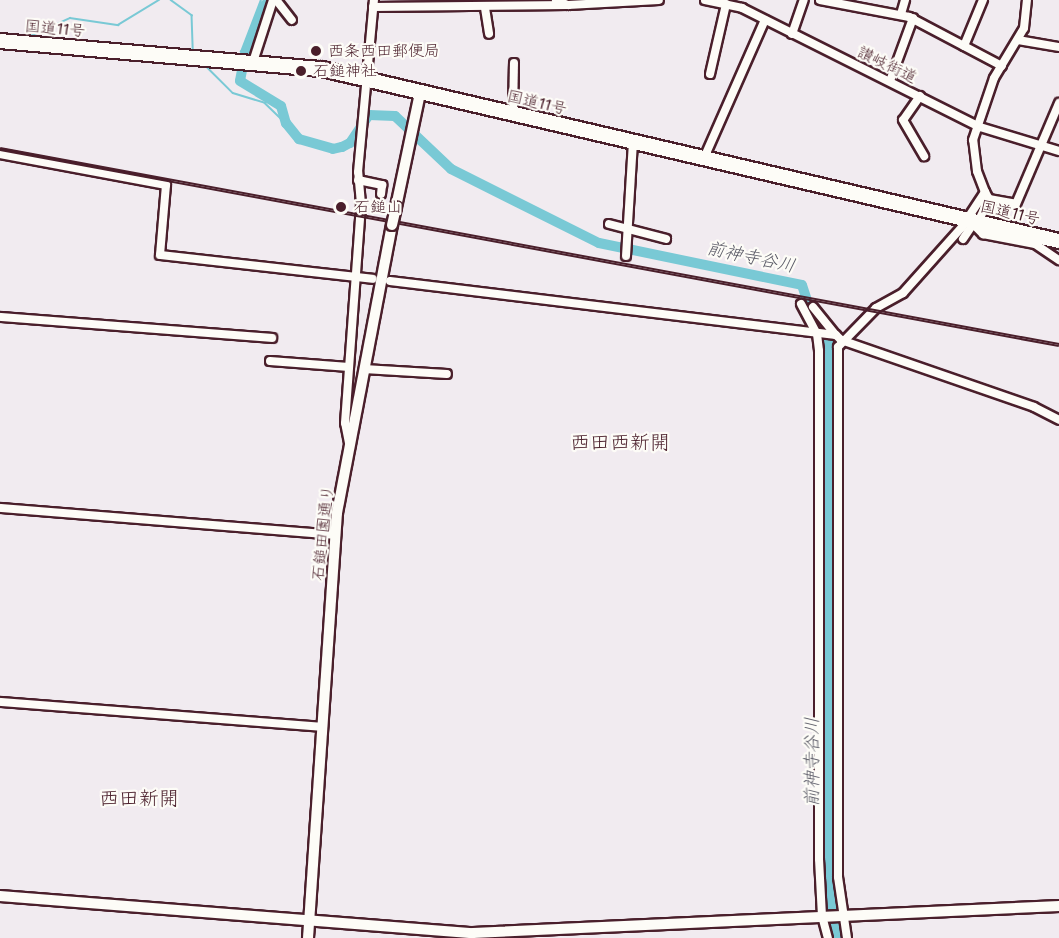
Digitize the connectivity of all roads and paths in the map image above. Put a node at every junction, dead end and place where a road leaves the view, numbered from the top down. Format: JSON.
{"nodes":[{"id":1,"x":556,"y":0,"type":"edge"},
{"id":2,"x":659,"y":0,"type":"edge"},
{"id":3,"x":705,"y":0,"type":"edge"},
{"id":4,"x":804,"y":0,"type":"edge"},
{"id":5,"x":820,"y":0,"type":"edge"},
{"id":6,"x":905,"y":0,"type":"edge"},
{"id":7,"x":983,"y":0,"type":"edge"},
{"id":8,"x":1028,"y":0,"type":"edge"},
{"id":9,"x":276,"y":1,"type":"edge"},
{"id":10,"x":373,"y":3,"type":"edge"},
{"id":11,"x":726,"y":4,"type":"junction"},
{"id":12,"x":862,"y":4,"type":"edge"},
{"id":13,"x":483,"y":5,"type":"edge"},
{"id":14,"x":568,"y":5,"type":"junction"},
{"id":15,"x":901,"y":15,"type":"junction"},
{"id":16,"x":913,"y":18,"type":"junction"},
{"id":17,"x":292,"y":20,"type":"dead end"},
{"id":18,"x":765,"y":20,"type":"junction"},
{"id":19,"x":489,"y":34,"type":"dead end"},
{"id":20,"x":792,"y":34,"type":"junction"},
{"id":21,"x":1018,"y":40,"type":"junction"},
{"id":22,"x":0,"y":41,"type":"edge"},
{"id":23,"x":964,"y":46,"type":"junction"},
{"id":24,"x":1059,"y":47,"type":"edge"},
{"id":25,"x":253,"y":62,"type":"junction"},
{"id":26,"x":514,"y":63,"type":"dead end"},
{"id":27,"x":1002,"y":66,"type":"junction"},
{"id":28,"x":710,"y":74,"type":"dead end"},
{"id":29,"x":365,"y":77,"type":"junction"},
{"id":30,"x":890,"y":81,"type":"junction"},
{"id":31,"x":420,"y":93,"type":"junction"},
{"id":32,"x":920,"y":96,"type":"junction"},
{"id":33,"x":1059,"y":103,"type":"edge"},
{"id":34,"x":513,"y":114,"type":"junction"},
{"id":35,"x":978,"y":126,"type":"junction"},
{"id":36,"x":633,"y":142,"type":"junction"},
{"id":37,"x":1040,"y":147,"type":"junction"},
{"id":38,"x":1059,"y":151,"type":"edge"},
{"id":39,"x":0,"y":154,"type":"edge"},
{"id":40,"x":924,"y":156,"type":"dead end"},
{"id":41,"x":704,"y":158,"type":"junction"},
{"id":42,"x":358,"y":180,"type":"junction"},
{"id":43,"x":381,"y":194,"type":"dead end"},
{"id":44,"x":987,"y":196,"type":"junction"},
{"id":45,"x":972,"y":222,"type":"junction"},
{"id":46,"x":609,"y":224,"type":"dead end"},
{"id":47,"x":627,"y":228,"type":"junction"},
{"id":48,"x":666,"y":238,"type":"dead end"},
{"id":49,"x":963,"y":239,"type":"dead end"},
{"id":50,"x":1059,"y":241,"type":"edge"},
{"id":51,"x":626,"y":256,"type":"dead end"},
{"id":52,"x":1059,"y":260,"type":"edge"},
{"id":53,"x":355,"y":277,"type":"junction"},
{"id":54,"x":373,"y":279,"type":"dead end"},
{"id":55,"x":390,"y":281,"type":"dead end"},
{"id":56,"x":801,"y":304,"type":"dead end"},
{"id":57,"x":813,"y":307,"type":"dead end"},
{"id":58,"x":0,"y":317,"type":"edge"},
{"id":59,"x":818,"y":334,"type":"junction"},
{"id":60,"x":837,"y":337,"type":"junction"},
{"id":61,"x":272,"y":338,"type":"dead end"},
{"id":62,"x":270,"y":361,"type":"dead end"},
{"id":63,"x":349,"y":367,"type":"junction"},
{"id":64,"x":364,"y":369,"type":"junction"},
{"id":65,"x":447,"y":374,"type":"dead end"},
{"id":66,"x":1059,"y":420,"type":"edge"},
{"id":67,"x":349,"y":444,"type":"junction"},
{"id":68,"x":0,"y":508,"type":"edge"},
{"id":69,"x":336,"y":535,"type":"junction"},
{"id":70,"x":0,"y":702,"type":"edge"},
{"id":71,"x":323,"y":727,"type":"junction"},
{"id":72,"x":0,"y":896,"type":"edge"},
{"id":73,"x":1059,"y":906,"type":"edge"},
{"id":74,"x":823,"y":916,"type":"junction"},
{"id":75,"x":841,"y":916,"type":"junction"},
{"id":76,"x":310,"y":920,"type":"junction"},
{"id":77,"x":308,"y":938,"type":"edge"},
{"id":78,"x":828,"y":938,"type":"edge"},
{"id":79,"x":848,"y":938,"type":"edge"}],
"edges":[{"from":1,"to":14,"type":"street"},
{"from":2,"to":14,"type":"street"},
{"from":3,"to":11,"type":"street","name":"讃岐街道"},
{"from":4,"to":20,"type":"street"},
{"from":5,"to":12,"type":"street"},
{"from":6,"to":15,"type":"street"},
{"from":7,"to":23,"type":"street"},
{"from":8,"to":21,"type":"street"},
{"from":9,"to":17,"type":"street"},
{"from":9,"to":25,"type":"street"},
{"from":10,"to":13,"type":"street"},
{"from":10,"to":29,"type":"street"},
{"from":11,"to":18,"type":"street","name":"讃岐街道"},
{"from":11,"to":28,"type":"street"},
{"from":12,"to":15,"type":"street"},
{"from":13,"to":14,"type":"street"},
{"from":13,"to":19,"type":"street"},
{"from":15,"to":16,"type":"street"},
{"from":16,"to":23,"type":"street"},
{"from":16,"to":30,"type":"street"},
{"from":18,"to":20,"type":"street","name":"讃岐街道"},
{"from":18,"to":41,"type":"street"},
{"from":20,"to":30,"type":"street","name":"讃岐街道"},
{"from":21,"to":24,"type":"street"},
{"from":21,"to":27,"type":"street"},
{"from":22,"to":25,"type":"highway","name":"国道11号"},
{"from":23,"to":27,"type":"street"},
{"from":25,"to":29,"type":"highway","name":"国道11号"},
{"from":26,"to":34,"type":"street"},
{"from":27,"to":35,"type":"street"},
{"from":29,"to":31,"type":"highway","name":"国道11号"},
{"from":29,"to":42,"type":"street"},
{"from":30,"to":32,"type":"street","name":"讃岐街道"},
{"from":31,"to":34,"type":"highway","name":"国道11号"},
{"from":31,"to":64,"type":"street","name":"石鎚田園通り","bridge":true},
{"from":32,"to":35,"type":"street","name":"讃岐街道"},
{"from":32,"to":40,"type":"street"},
{"from":33,"to":37,"type":"street"},
{"from":34,"to":36,"type":"highway","name":"国道11号"},
{"from":35,"to":37,"type":"street","name":"讃岐街道"},
{"from":35,"to":44,"type":"street"},
{"from":36,"to":41,"type":"highway","name":"国道11号"},
{"from":36,"to":47,"type":"street"},
{"from":37,"to":38,"type":"street","name":"讃岐街道"},
{"from":37,"to":44,"type":"street"},
{"from":39,"to":53,"type":"street"},
{"from":41,"to":45,"type":"highway","name":"国道11号"},
{"from":42,"to":43,"type":"street"},
{"from":42,"to":53,"type":"street"},
{"from":44,"to":45,"type":"street"},
{"from":44,"to":45,"type":"street"},
{"from":45,"to":49,"type":"street"},
{"from":45,"to":50,"type":"highway","name":"国道11号"},
{"from":45,"to":52,"type":"street"},
{"from":45,"to":60,"type":"street"},
{"from":46,"to":47,"type":"street"},
{"from":47,"to":48,"type":"street"},
{"from":47,"to":51,"type":"street"},
{"from":53,"to":54,"type":"street"},
{"from":53,"to":63,"type":"street"},
{"from":55,"to":59,"type":"street"},
{"from":56,"to":59,"type":"street"},
{"from":57,"to":60,"type":"street"},
{"from":58,"to":61,"type":"street"},
{"from":59,"to":60,"type":"street"},
{"from":59,"to":74,"type":"street"},
{"from":60,"to":66,"type":"street"},
{"from":60,"to":75,"type":"street"},
{"from":62,"to":63,"type":"street"},
{"from":63,"to":67,"type":"street"},
{"from":64,"to":65,"type":"street"},
{"from":64,"to":67,"type":"street","name":"石鎚田園通り"},
{"from":67,"to":69,"type":"street","name":"石鎚田園通り"},
{"from":68,"to":69,"type":"street"},
{"from":69,"to":71,"type":"street","name":"石鎚田園通り"},
{"from":70,"to":71,"type":"street"},
{"from":71,"to":76,"type":"street","name":"石鎚田園通り"},
{"from":72,"to":76,"type":"street"},
{"from":73,"to":75,"type":"street"},
{"from":74,"to":75,"type":"street"},
{"from":74,"to":76,"type":"street"},
{"from":74,"to":78,"type":"street"},
{"from":75,"to":79,"type":"street"},
{"from":76,"to":77,"type":"street","name":"石鎚田園通り"}]}
